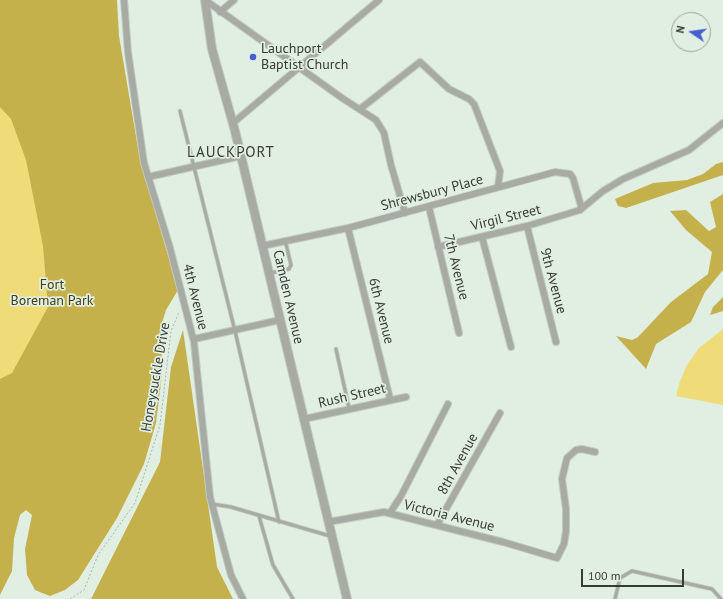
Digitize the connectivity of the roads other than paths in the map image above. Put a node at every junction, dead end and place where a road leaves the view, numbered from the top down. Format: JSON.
{"nodes":[{"id":1,"x":124,"y":0,"type":"edge"},
{"id":2,"x":205,"y":0,"type":"edge"},
{"id":3,"x":234,"y":0,"type":"edge"},
{"id":4,"x":379,"y":0,"type":"edge"},
{"id":5,"x":220,"y":12,"type":"junction"},
{"id":6,"x":299,"y":68,"type":"junction"},
{"id":7,"x":360,"y":109,"type":"junction"},
{"id":8,"x":180,"y":111,"type":"dead end"},
{"id":9,"x":233,"y":123,"type":"junction"},
{"id":10,"x":723,"y":123,"type":"edge"},
{"id":11,"x":241,"y":156,"type":"junction"},
{"id":12,"x":194,"y":167,"type":"junction"},
{"id":13,"x":148,"y":177,"type":"junction"},
{"id":14,"x":498,"y":187,"type":"junction"},
{"id":15,"x":429,"y":207,"type":"junction"},
{"id":16,"x":580,"y":210,"type":"junction"},
{"id":17,"x":404,"y":212,"type":"junction"},
{"id":18,"x":527,"y":226,"type":"junction"},
{"id":19,"x":348,"y":228,"type":"junction"},
{"id":20,"x":482,"y":237,"type":"junction"},
{"id":21,"x":285,"y":240,"type":"junction"},
{"id":22,"x":262,"y":246,"type":"junction"},
{"id":23,"x":438,"y":247,"type":"junction"},
{"id":24,"x":269,"y":273,"type":"junction"},
{"id":25,"x":280,"y":320,"type":"junction"},
{"id":26,"x":235,"y":331,"type":"junction"},
{"id":27,"x":459,"y":333,"type":"dead end"},
{"id":28,"x":194,"y":340,"type":"junction"},
{"id":29,"x":556,"y":342,"type":"dead end"},
{"id":30,"x":511,"y":347,"type":"dead end"},
{"id":31,"x":336,"y":349,"type":"dead end"},
{"id":32,"x":406,"y":396,"type":"dead end"},
{"id":33,"x":390,"y":399,"type":"junction"},
{"id":34,"x":448,"y":404,"type":"dead end"},
{"id":35,"x":349,"y":408,"type":"junction"},
{"id":36,"x":500,"y":413,"type":"dead end"},
{"id":37,"x":304,"y":419,"type":"junction"},
{"id":38,"x":595,"y":452,"type":"dead end"},
{"id":39,"x":212,"y":504,"type":"junction"},
{"id":40,"x":390,"y":513,"type":"junction"},
{"id":41,"x":259,"y":516,"type":"junction"},
{"id":42,"x":279,"y":522,"type":"junction"},
{"id":43,"x":328,"y":522,"type":"junction"},
{"id":44,"x":438,"y":525,"type":"junction"},
{"id":45,"x":332,"y":536,"type":"junction"},
{"id":46,"x":243,"y":599,"type":"edge"},
{"id":47,"x":293,"y":599,"type":"edge"},
{"id":48,"x":347,"y":599,"type":"edge"},
{"id":49,"x":615,"y":599,"type":"edge"},
{"id":50,"x":721,"y":599,"type":"edge"}],
"edges":[{"from":1,"to":13,"type":"street","name":"4th Avenue"},
{"from":2,"to":5,"type":"street"},
{"from":2,"to":9,"type":"street","name":"Camden Avenue"},
{"from":3,"to":5,"type":"street"},
{"from":4,"to":6,"type":"street"},
{"from":5,"to":6,"type":"street"},
{"from":6,"to":7,"type":"street"},
{"from":6,"to":9,"type":"street"},
{"from":7,"to":14,"type":"street"},
{"from":7,"to":17,"type":"street"},
{"from":8,"to":12,"type":"lane"},
{"from":9,"to":11,"type":"street","name":"Camden Avenue"},
{"from":10,"to":16,"type":"street"},
{"from":11,"to":12,"type":"street"},
{"from":11,"to":22,"type":"street","name":"Camden Avenue"},
{"from":12,"to":13,"type":"street"},
{"from":12,"to":26,"type":"lane"},
{"from":13,"to":28,"type":"street","name":"4th Avenue"},
{"from":14,"to":15,"type":"street","name":"Shrewsbury Place"},
{"from":14,"to":16,"type":"street","name":"Shrewsbury Place"},
{"from":15,"to":17,"type":"street","name":"Shrewsbury Place"},
{"from":15,"to":23,"type":"street","name":"7th Avenue"},
{"from":16,"to":18,"type":"street","name":"Virgil Street"},
{"from":17,"to":19,"type":"street","name":"Shrewsbury Place"},
{"from":18,"to":20,"type":"street","name":"Virgil Street"},
{"from":18,"to":29,"type":"street","name":"9th Avenue"},
{"from":19,"to":21,"type":"street","name":"Shrewsbury Place"},
{"from":19,"to":33,"type":"street","name":"6th Avenue"},
{"from":20,"to":23,"type":"street","name":"Virgil Street"},
{"from":20,"to":30,"type":"street"},
{"from":21,"to":22,"type":"street","name":"Shrewsbury Place"},
{"from":21,"to":24,"type":"lane"},
{"from":22,"to":24,"type":"street","name":"Camden Avenue"},
{"from":23,"to":27,"type":"street","name":"7th Avenue"},
{"from":24,"to":25,"type":"street","name":"Camden Avenue"},
{"from":25,"to":26,"type":"street"},
{"from":25,"to":37,"type":"street","name":"Camden Avenue"},
{"from":26,"to":28,"type":"street"},
{"from":26,"to":42,"type":"lane"},
{"from":28,"to":39,"type":"street","name":"4th Avenue"},
{"from":31,"to":35,"type":"lane"},
{"from":32,"to":33,"type":"street","name":"Rush Street"},
{"from":33,"to":35,"type":"street","name":"Rush Street"},
{"from":34,"to":40,"type":"street"},
{"from":35,"to":37,"type":"street","name":"Rush Street"},
{"from":36,"to":44,"type":"street","name":"8th Avenue"},
{"from":37,"to":43,"type":"street","name":"Camden Avenue"},
{"from":38,"to":44,"type":"street","name":"Victoria Avenue"},
{"from":39,"to":41,"type":"lane"},
{"from":39,"to":46,"type":"street","name":"4th Avenue"},
{"from":40,"to":43,"type":"street","name":"Victoria Avenue"},
{"from":40,"to":44,"type":"street","name":"Victoria Avenue"},
{"from":41,"to":42,"type":"lane"},
{"from":41,"to":47,"type":"lane"},
{"from":42,"to":45,"type":"lane"},
{"from":43,"to":45,"type":"street","name":"Camden Avenue"},
{"from":45,"to":48,"type":"street","name":"Camden Avenue"},
{"from":49,"to":50,"type":"lane"}]}
